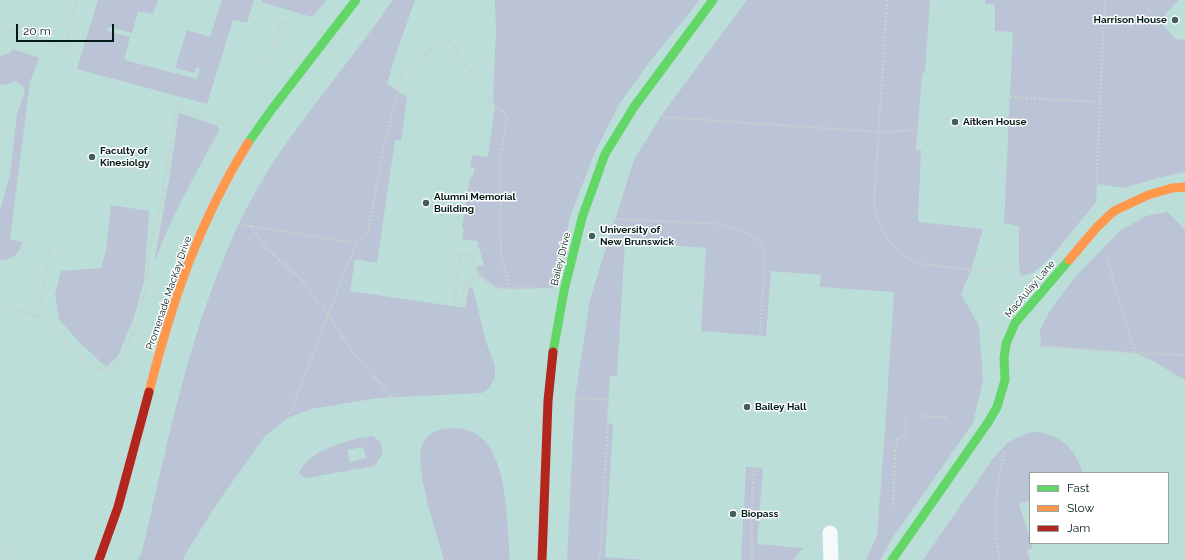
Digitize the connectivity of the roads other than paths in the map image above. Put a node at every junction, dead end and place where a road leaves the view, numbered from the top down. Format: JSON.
{"nodes":[{"id":1,"x":356,"y":0,"type":"edge"},
{"id":2,"x":713,"y":0,"type":"edge"},
{"id":3,"x":1185,"y":187,"type":"edge"},
{"id":4,"x":830,"y":533,"type":"dead end"},
{"id":5,"x":831,"y":559,"type":"edge"},
{"id":6,"x":99,"y":560,"type":"edge"},
{"id":7,"x":542,"y":560,"type":"edge"},
{"id":8,"x":892,"y":560,"type":"edge"}],
"edges":[{"from":1,"to":6,"type":"street","name":"Promenade MacKay Drive"},
{"from":2,"to":7,"type":"street","name":"Bailey Drive"},
{"from":3,"to":8,"type":"street","name":"MacAulay Lane"},
{"from":4,"to":5,"type":"lane"}]}
